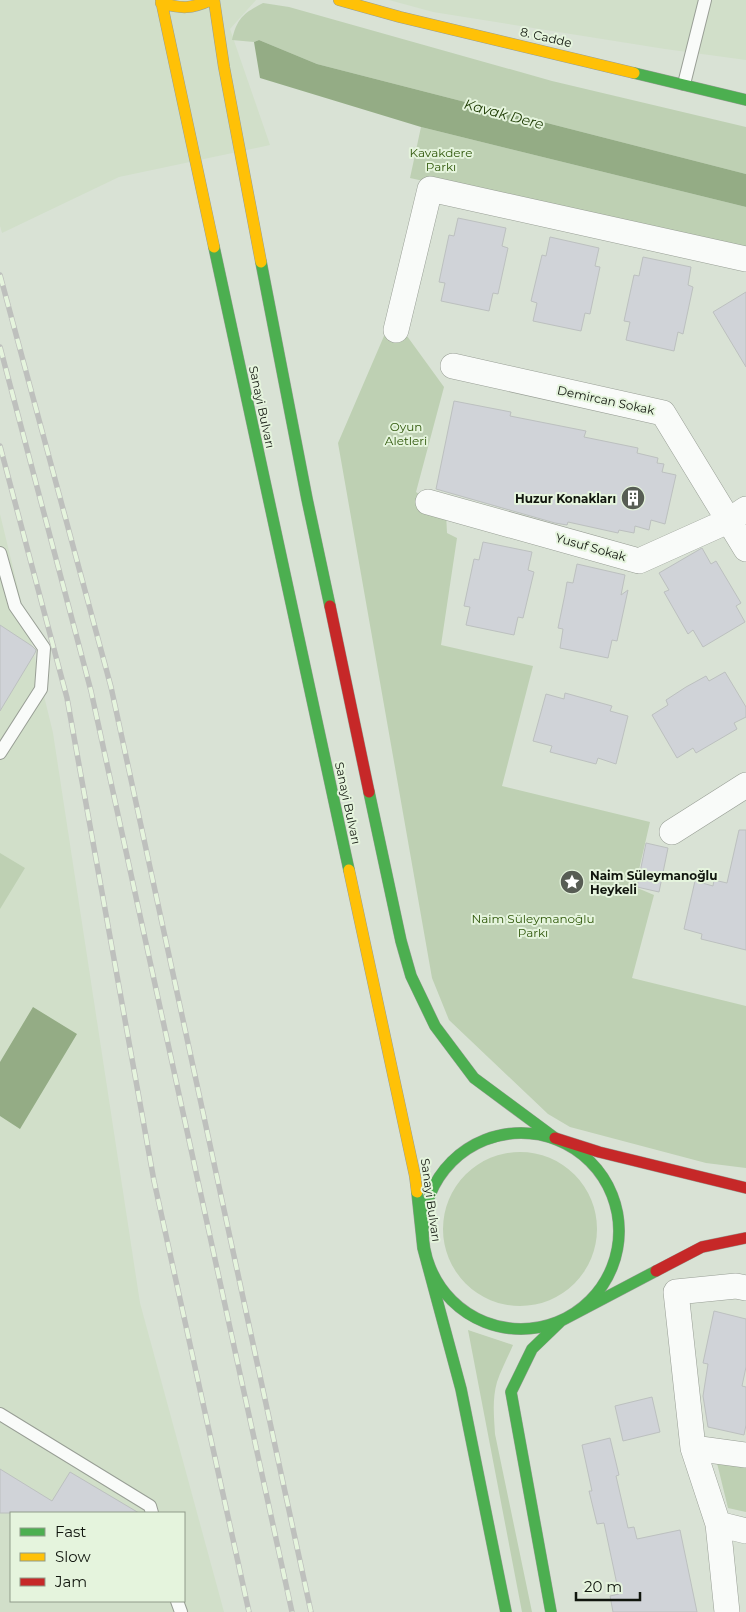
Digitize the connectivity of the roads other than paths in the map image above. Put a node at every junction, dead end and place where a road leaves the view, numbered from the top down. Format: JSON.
{"nodes":[{"id":1,"x":212,"y":0,"type":"edge"},
{"id":2,"x":339,"y":0,"type":"edge"},
{"id":3,"x":705,"y":0,"type":"edge"},
{"id":4,"x":161,"y":2,"type":"edge"},
{"id":5,"x":684,"y":84,"type":"junction"},
{"id":6,"x":746,"y":100,"type":"edge"},
{"id":7,"x":746,"y":259,"type":"edge"},
{"id":8,"x":396,"y":330,"type":"dead end"},
{"id":9,"x":453,"y":366,"type":"dead end"},
{"id":10,"x":428,"y":502,"type":"dead end"},
{"id":11,"x":737,"y":515,"type":"edge"},
{"id":12,"x":746,"y":549,"type":"edge"},
{"id":13,"x":0,"y":553,"type":"edge"},
{"id":14,"x":0,"y":597,"type":"edge"},
{"id":15,"x":15,"y":606,"type":"junction"},
{"id":16,"x":0,"y":753,"type":"edge"},
{"id":17,"x":746,"y":785,"type":"edge"},
{"id":18,"x":672,"y":832,"type":"dead end"},
{"id":19,"x":552,"y":1137,"type":"junction"},
{"id":20,"x":746,"y":1188,"type":"edge"},
{"id":21,"x":746,"y":1238,"type":"edge"},
{"id":22,"x":424,"y":1248,"type":"junction"},
{"id":23,"x":746,"y":1288,"type":"edge"},
{"id":24,"x":561,"y":1321,"type":"junction"},
{"id":25,"x":0,"y":1414,"type":"edge"},
{"id":26,"x":693,"y":1448,"type":"junction"},
{"id":27,"x":746,"y":1455,"type":"edge"},
{"id":28,"x":152,"y":1512,"type":"edge"},
{"id":29,"x":718,"y":1524,"type":"junction"},
{"id":30,"x":746,"y":1531,"type":"edge"},
{"id":31,"x":506,"y":1612,"type":"edge"},
{"id":32,"x":550,"y":1612,"type":"edge"},
{"id":33,"x":727,"y":1612,"type":"edge"}],
"edges":[{"from":1,"to":4,"type":"main road"},
{"from":1,"to":19,"type":"main road","name":"Sanayi Bulvarı"},
{"from":2,"to":5,"type":"main road","name":"8. Cadde"},
{"from":3,"to":5,"type":"lane"},
{"from":4,"to":22,"type":"main road","name":"Sanayi Bulvarı"},
{"from":5,"to":6,"type":"main road","name":"8. Cadde"},
{"from":7,"to":8,"type":"street"},
{"from":9,"to":11,"type":"street","name":"Demircan Sokak"},
{"from":10,"to":11,"type":"street","name":"Yusuf Sokak"},
{"from":11,"to":12,"type":"street","name":"Demircan Sokak"},
{"from":13,"to":15,"type":"lane"},
{"from":14,"to":15,"type":"lane"},
{"from":15,"to":16,"type":"lane"},
{"from":17,"to":18,"type":"street"},
{"from":19,"to":20,"type":"main road"},
{"from":19,"to":22,"type":"main road"},
{"from":19,"to":24,"type":"main road"},
{"from":21,"to":24,"type":"main road"},
{"from":22,"to":24,"type":"main road"},
{"from":22,"to":31,"type":"main road","name":"Sanayi Bulvarı"},
{"from":23,"to":26,"type":"street"},
{"from":24,"to":32,"type":"main road"},
{"from":25,"to":28,"type":"lane"},
{"from":26,"to":27,"type":"street"},
{"from":26,"to":29,"type":"street"},
{"from":29,"to":30,"type":"street"},
{"from":29,"to":33,"type":"street"}]}
